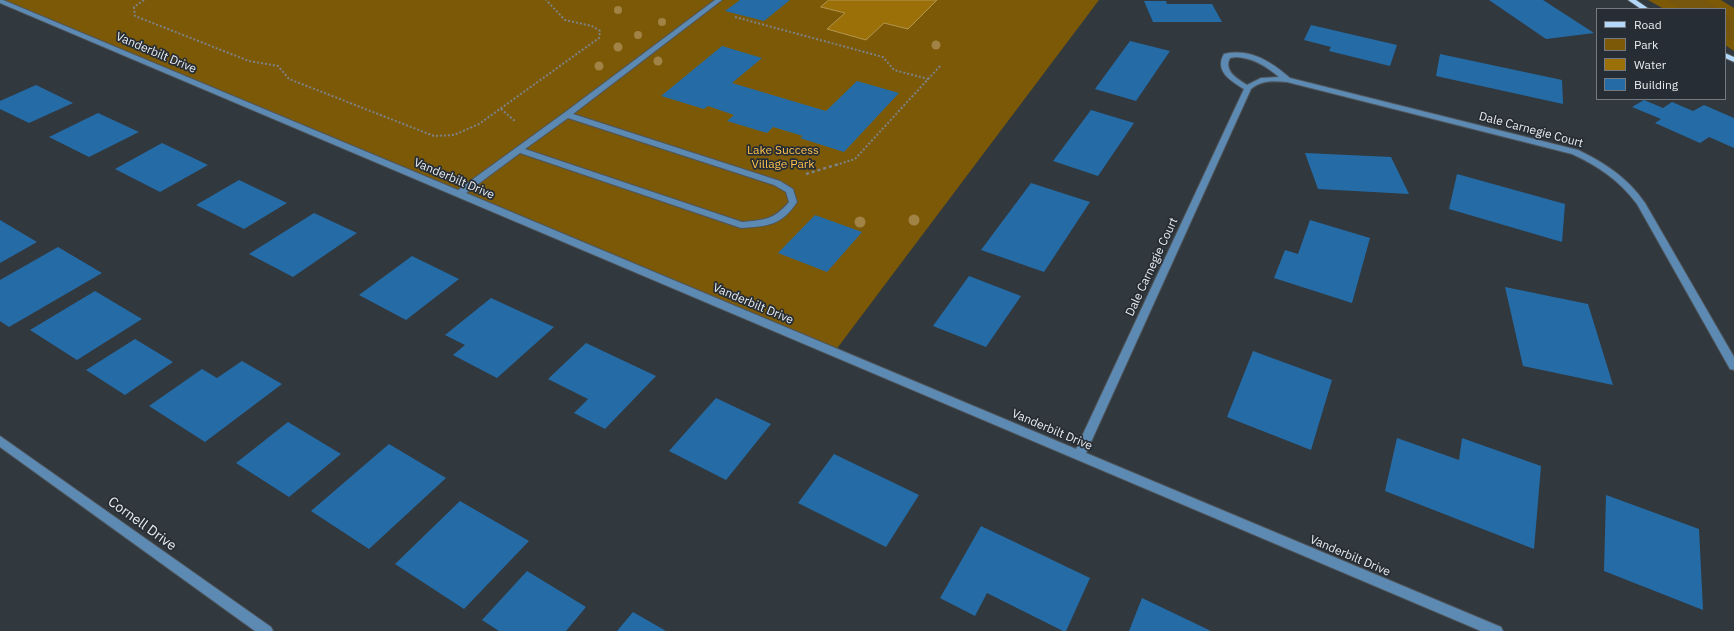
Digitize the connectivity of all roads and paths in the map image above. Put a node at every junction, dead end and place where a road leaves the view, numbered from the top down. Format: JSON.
{"nodes":[{"id":1,"x":144,"y":0,"type":"edge"},
{"id":2,"x":546,"y":0,"type":"edge"},
{"id":3,"x":719,"y":0,"type":"edge"},
{"id":4,"x":1631,"y":0,"type":"edge"},
{"id":5,"x":0,"y":2,"type":"edge"},
{"id":6,"x":1644,"y":8,"type":"edge"},
{"id":7,"x":707,"y":9,"type":"junction"},
{"id":8,"x":941,"y":65,"type":"dead end"},
{"id":9,"x":928,"y":79,"type":"junction"},
{"id":10,"x":1287,"y":80,"type":"junction"},
{"id":11,"x":1248,"y":88,"type":"junction"},
{"id":12,"x":566,"y":115,"type":"junction"},
{"id":13,"x":519,"y":150,"type":"junction"},
{"id":14,"x":777,"y":182,"type":"junction"},
{"id":15,"x":459,"y":194,"type":"junction"},
{"id":16,"x":1734,"y":366,"type":"edge"},
{"id":17,"x":1,"y":444,"type":"edge"},
{"id":18,"x":1078,"y":455,"type":"junction"},
{"id":19,"x":266,"y":631,"type":"edge"},
{"id":20,"x":1496,"y":631,"type":"edge"}],
"edges":[{"from":1,"to":2,"type":"path"},
{"from":3,"to":7,"type":"street"},
{"from":4,"to":6,"type":"main road"},
{"from":5,"to":15,"type":"street","name":"Vanderbilt Drive"},
{"from":7,"to":9,"type":"path"},
{"from":7,"to":12,"type":"street"},
{"from":8,"to":9,"type":"path"},
{"from":9,"to":14,"type":"path"},
{"from":10,"to":11,"type":"street","name":"Dale Carnegie Court"},
{"from":10,"to":11,"type":"street","name":"Dale Carnegie Court"},
{"from":10,"to":16,"type":"street","name":"Dale Carnegie Court"},
{"from":11,"to":18,"type":"street","name":"Dale Carnegie Court"},
{"from":12,"to":13,"type":"street"},
{"from":12,"to":14,"type":"street"},
{"from":13,"to":14,"type":"street"},
{"from":13,"to":15,"type":"street"},
{"from":15,"to":18,"type":"street","name":"Vanderbilt Drive"},
{"from":17,"to":19,"type":"street","name":"Cornell Drive"},
{"from":18,"to":20,"type":"street","name":"Vanderbilt Drive"}]}
